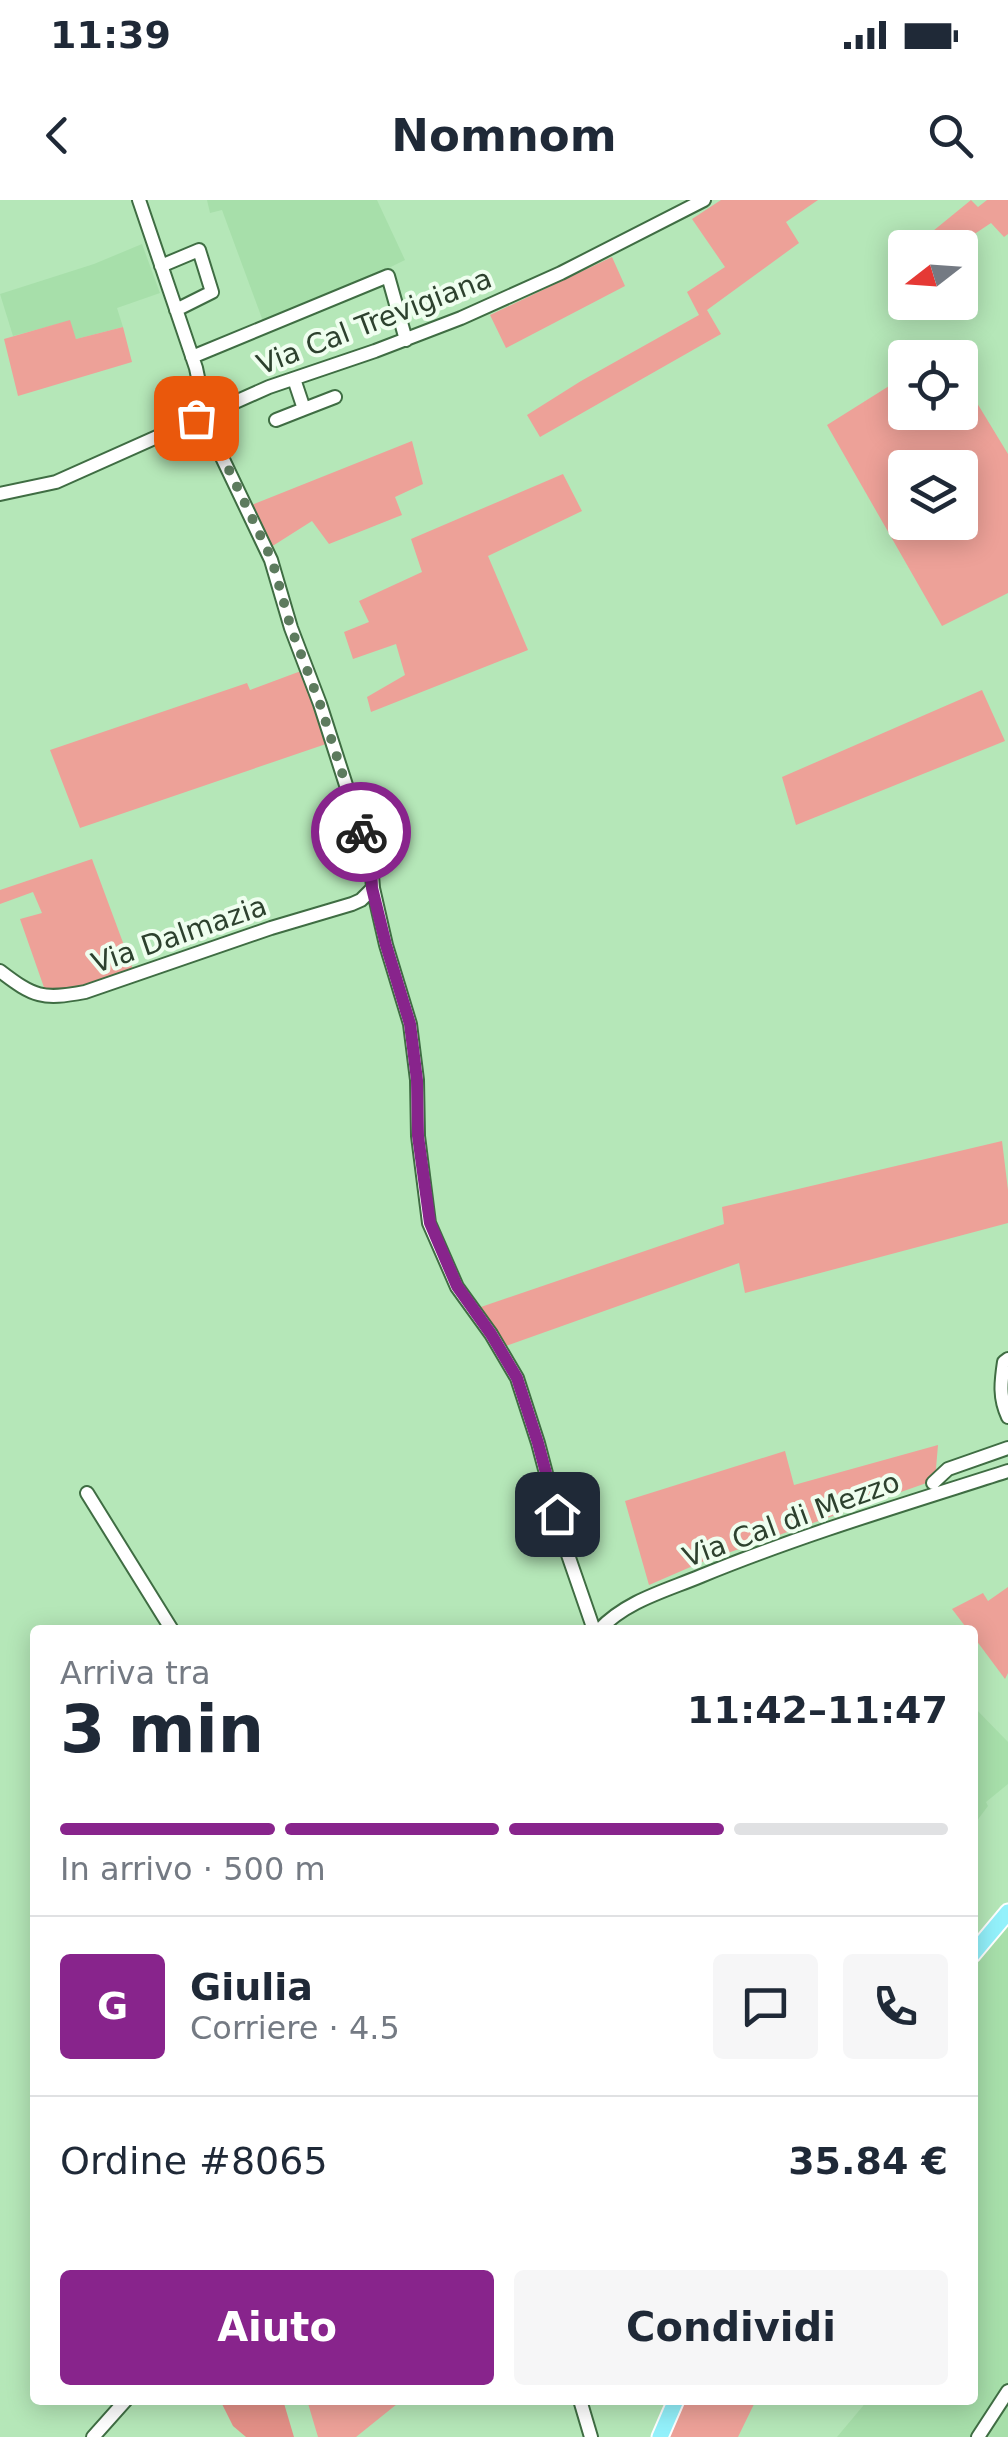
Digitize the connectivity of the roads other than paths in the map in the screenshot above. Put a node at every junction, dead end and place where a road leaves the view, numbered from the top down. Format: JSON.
{"nodes":[{"id":1,"x":139,"y":200,"type":"edge"},
{"id":2,"x":704,"y":200,"type":"edge"},
{"id":3,"x":161,"y":266,"type":"junction"},
{"id":4,"x":176,"y":310,"type":"junction"},
{"id":5,"x":406,"y":340,"type":"junction"},
{"id":6,"x":192,"y":357,"type":"junction"},
{"id":7,"x":294,"y":379,"type":"junction"},
{"id":8,"x":334,"y":397,"type":"dead end"},
{"id":9,"x":304,"y":409,"type":"junction"},
{"id":10,"x":206,"y":414,"type":"junction"},
{"id":11,"x":276,"y":420,"type":"dead end"},
{"id":12,"x":0,"y":494,"type":"edge"},
{"id":13,"x":372,"y":888,"type":"junction"},
{"id":14,"x":0,"y":971,"type":"edge"},
{"id":15,"x":1008,"y":1359,"type":"edge"},
{"id":16,"x":1008,"y":1417,"type":"edge"},
{"id":17,"x":1008,"y":1448,"type":"edge"},
{"id":18,"x":1008,"y":1470,"type":"edge"},
{"id":19,"x":932,"y":1483,"type":"dead end"},
{"id":20,"x":87,"y":1493,"type":"dead end"},
{"id":21,"x":169,"y":1625,"type":"edge"},
{"id":22,"x":595,"y":1625,"type":"edge"},
{"id":23,"x":603,"y":1625,"type":"edge"},
{"id":24,"x":1008,"y":1912,"type":"edge"},
{"id":25,"x":978,"y":1948,"type":"edge"},
{"id":26,"x":1008,"y":2391,"type":"edge"},
{"id":27,"x":122,"y":2405,"type":"edge"},
{"id":28,"x":581,"y":2405,"type":"edge"},
{"id":29,"x":674,"y":2405,"type":"edge"},
{"id":30,"x":94,"y":2437,"type":"edge"},
{"id":31,"x":591,"y":2437,"type":"edge"},
{"id":32,"x":660,"y":2437,"type":"edge"},
{"id":33,"x":978,"y":2437,"type":"edge"}],
"edges":[{"from":1,"to":3,"type":"street"},
{"from":2,"to":5,"type":"street","name":"Via Cal Trevigiana"},
{"from":3,"to":4,"type":"street"},
{"from":3,"to":4,"type":"street"},
{"from":4,"to":6,"type":"street"},
{"from":5,"to":6,"type":"street"},
{"from":5,"to":7,"type":"street","name":"Via Cal Trevigiana"},
{"from":6,"to":10,"type":"street"},
{"from":7,"to":9,"type":"street"},
{"from":7,"to":10,"type":"street","name":"Via Cal Trevigiana"},
{"from":8,"to":9,"type":"street"},
{"from":9,"to":11,"type":"street"},
{"from":10,"to":12,"type":"street","name":"Via Cal Trevigiana"},
{"from":10,"to":13,"type":"street"},
{"from":13,"to":14,"type":"street","name":"Via Dalmazia"},
{"from":13,"to":22,"type":"street"},
{"from":15,"to":16,"type":"street"},
{"from":17,"to":19,"type":"street"},
{"from":18,"to":23,"type":"street","name":"Via Cal di Mezzo"},
{"from":20,"to":21,"type":"street"},
{"from":24,"to":25,"type":"main road"},
{"from":26,"to":33,"type":"street"},
{"from":27,"to":30,"type":"street"},
{"from":28,"to":31,"type":"street"},
{"from":29,"to":32,"type":"main road"}]}
